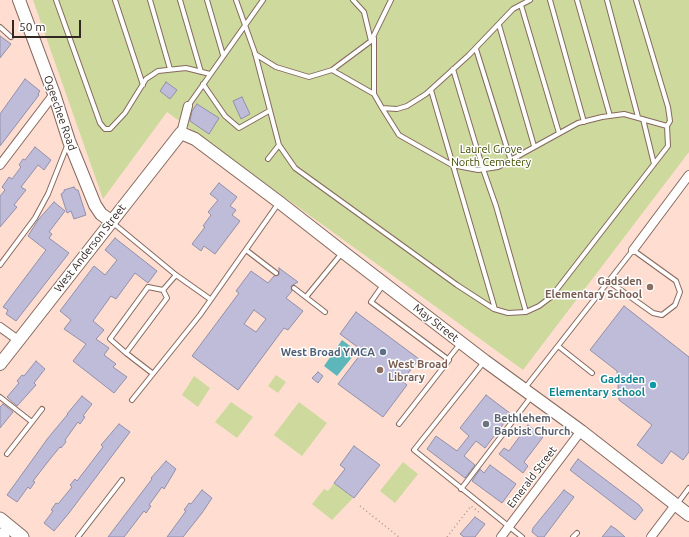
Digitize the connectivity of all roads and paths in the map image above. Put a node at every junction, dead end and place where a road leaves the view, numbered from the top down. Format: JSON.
{"nodes":[{"id":1,"x":19,"y":0,"type":"edge"},
{"id":2,"x":56,"y":0,"type":"edge"},
{"id":3,"x":115,"y":0,"type":"edge"},
{"id":4,"x":150,"y":0,"type":"edge"},
{"id":5,"x":180,"y":0,"type":"edge"},
{"id":6,"x":207,"y":0,"type":"edge"},
{"id":7,"x":236,"y":0,"type":"edge"},
{"id":8,"x":263,"y":0,"type":"edge"},
{"id":9,"x":353,"y":0,"type":"edge"},
{"id":10,"x":391,"y":0,"type":"edge"},
{"id":11,"x":530,"y":0,"type":"edge"},
{"id":12,"x":550,"y":0,"type":"edge"},
{"id":13,"x":577,"y":0,"type":"edge"},
{"id":14,"x":607,"y":0,"type":"edge"},
{"id":15,"x":636,"y":0,"type":"edge"},
{"id":16,"x":520,"y":5,"type":"junction"},
{"id":17,"x":244,"y":25,"type":"junction"},
{"id":18,"x":499,"y":25,"type":"junction"},
{"id":19,"x":0,"y":28,"type":"edge"},
{"id":20,"x":11,"y":36,"type":"dead end"},
{"id":21,"x":372,"y":39,"type":"junction"},
{"id":22,"x":476,"y":49,"type":"junction"},
{"id":23,"x":255,"y":53,"type":"junction"},
{"id":24,"x":223,"y":55,"type":"junction"},
{"id":25,"x":170,"y":69,"type":"junction"},
{"id":26,"x":453,"y":69,"type":"junction"},
{"id":27,"x":332,"y":70,"type":"junction"},
{"id":28,"x":201,"y":72,"type":"junction"},
{"id":29,"x":210,"y":74,"type":"junction"},
{"id":30,"x":203,"y":84,"type":"junction"},
{"id":31,"x":142,"y":85,"type":"junction"},
{"id":32,"x":431,"y":90,"type":"junction"},
{"id":33,"x":54,"y":94,"type":"junction"},
{"id":34,"x":374,"y":94,"type":"junction"},
{"id":35,"x":188,"y":106,"type":"joint"},
{"id":36,"x":382,"y":108,"type":"junction"},
{"id":37,"x":269,"y":111,"type":"junction"},
{"id":38,"x":610,"y":116,"type":"junction"},
{"id":39,"x":638,"y":117,"type":"junction"},
{"id":40,"x":643,"y":119,"type":"junction"},
{"id":41,"x":584,"y":122,"type":"junction"},
{"id":42,"x":667,"y":126,"type":"junction"},
{"id":43,"x":181,"y":133,"type":"junction"},
{"id":44,"x":559,"y":133,"type":"junction"},
{"id":45,"x":69,"y":141,"type":"junction"},
{"id":46,"x":279,"y":145,"type":"junction"},
{"id":47,"x":534,"y":146,"type":"junction"},
{"id":48,"x":268,"y":159,"type":"dead end"},
{"id":49,"x":511,"y":161,"type":"junction"},
{"id":50,"x":654,"y":164,"type":"junction"},
{"id":51,"x":0,"y":165,"type":"edge"},
{"id":52,"x":452,"y":165,"type":"junction"},
{"id":53,"x":483,"y":169,"type":"junction"},
{"id":54,"x":689,"y":175,"type":"edge"},
{"id":55,"x":280,"y":202,"type":"junction"},
{"id":56,"x":111,"y":221,"type":"junction"},
{"id":57,"x":246,"y":250,"type":"junction"},
{"id":58,"x":633,"y":250,"type":"junction"},
{"id":59,"x":342,"y":252,"type":"junction"},
{"id":60,"x":0,"y":264,"type":"edge"},
{"id":61,"x":276,"y":273,"type":"dead end"},
{"id":62,"x":176,"y":275,"type":"junction"},
{"id":63,"x":608,"y":281,"type":"junction"},
{"id":64,"x":384,"y":283,"type":"junction"},
{"id":65,"x":294,"y":288,"type":"dead end"},
{"id":66,"x":162,"y":290,"type":"junction"},
{"id":67,"x":306,"y":297,"type":"junction"},
{"id":68,"x":210,"y":299,"type":"junction"},
{"id":69,"x":496,"y":309,"type":"junction"},
{"id":70,"x":325,"y":312,"type":"dead end"},
{"id":71,"x":526,"y":312,"type":"junction"},
{"id":72,"x":0,"y":327,"type":"edge"},
{"id":73,"x":18,"y":340,"type":"junction"},
{"id":74,"x":461,"y":342,"type":"junction"},
{"id":75,"x":558,"y":346,"type":"junction"},
{"id":76,"x":126,"y":353,"type":"junction"},
{"id":77,"x":448,"y":360,"type":"junction"},
{"id":78,"x":0,"y":364,"type":"edge"},
{"id":79,"x":482,"y":365,"type":"junction"},
{"id":80,"x":152,"y":373,"type":"junction"},
{"id":81,"x":592,"y":373,"type":"dead end"},
{"id":82,"x":529,"y":392,"type":"junction"},
{"id":83,"x":0,"y":397,"type":"edge"},
{"id":84,"x":132,"y":400,"type":"dead end"},
{"id":85,"x":42,"y":409,"type":"dead end"},
{"id":86,"x":32,"y":422,"type":"junction"},
{"id":87,"x":399,"y":424,"type":"dead end"},
{"id":88,"x":581,"y":431,"type":"junction"},
{"id":89,"x":6,"y":454,"type":"dead end"},
{"id":90,"x":122,"y":480,"type":"dead end"},
{"id":91,"x":689,"y":488,"type":"edge"},
{"id":92,"x":461,"y":489,"type":"junction"},
{"id":93,"x":676,"y":504,"type":"junction"},
{"id":94,"x":360,"y":506,"type":"dead end"},
{"id":95,"x":482,"y":514,"type":"dead end"},
{"id":96,"x":689,"y":515,"type":"edge"},
{"id":97,"x":0,"y":519,"type":"edge"},
{"id":98,"x":509,"y":526,"type":"junction"},
{"id":99,"x":0,"y":535,"type":"edge"},
{"id":100,"x":3,"y":537,"type":"edge"},
{"id":101,"x":22,"y":537,"type":"edge"},
{"id":102,"x":78,"y":537,"type":"edge"},
{"id":103,"x":399,"y":537,"type":"edge"},
{"id":104,"x":447,"y":537,"type":"edge"},
{"id":105,"x":501,"y":537,"type":"edge"},
{"id":106,"x":522,"y":537,"type":"edge"},
{"id":107,"x":651,"y":537,"type":"edge"}],
"edges":[{"from":1,"to":33,"type":"street","name":"Ogeechee Road"},
{"from":2,"to":31,"type":"lane"},
{"from":3,"to":31,"type":"lane"},
{"from":4,"to":25,"type":"lane"},
{"from":5,"to":28,"type":"lane"},
{"from":6,"to":24,"type":"lane"},
{"from":7,"to":17,"type":"lane"},
{"from":8,"to":17,"type":"lane"},
{"from":9,"to":21,"type":"lane"},
{"from":10,"to":21,"type":"lane"},
{"from":11,"to":16,"type":"lane"},
{"from":12,"to":41,"type":"lane"},
{"from":13,"to":38,"type":"lane"},
{"from":14,"to":39,"type":"lane"},
{"from":15,"to":42,"type":"lane"},
{"from":16,"to":18,"type":"lane"},
{"from":16,"to":44,"type":"lane"},
{"from":17,"to":23,"type":"lane"},
{"from":17,"to":24,"type":"lane"},
{"from":18,"to":22,"type":"lane"},
{"from":18,"to":47,"type":"lane"},
{"from":19,"to":20,"type":"lane"},
{"from":21,"to":27,"type":"lane"},
{"from":21,"to":34,"type":"lane"},
{"from":22,"to":26,"type":"lane"},
{"from":22,"to":49,"type":"lane"},
{"from":23,"to":27,"type":"lane"},
{"from":23,"to":37,"type":"lane"},
{"from":24,"to":29,"type":"lane"},
{"from":25,"to":28,"type":"lane"},
{"from":25,"to":31,"type":"lane"},
{"from":26,"to":32,"type":"lane"},
{"from":26,"to":53,"type":"lane"},
{"from":27,"to":34,"type":"lane"},
{"from":28,"to":29,"type":"lane"},
{"from":29,"to":30,"type":"lane"},
{"from":30,"to":35,"type":"lane"},
{"from":30,"to":37,"type":"lane"},
{"from":32,"to":36,"type":"lane"},
{"from":32,"to":52,"type":"lane"},
{"from":33,"to":45,"type":"street","name":"Ogeechee Road"},
{"from":33,"to":51,"type":"street"},
{"from":34,"to":36,"type":"lane"},
{"from":35,"to":43,"type":"street"},
{"from":36,"to":52,"type":"lane"},
{"from":37,"to":46,"type":"lane"},
{"from":38,"to":39,"type":"lane"},
{"from":38,"to":41,"type":"lane"},
{"from":39,"to":40,"type":"lane"},
{"from":40,"to":42,"type":"lane"},
{"from":40,"to":50,"type":"lane"},
{"from":41,"to":44,"type":"lane"},
{"from":42,"to":50,"type":"lane"},
{"from":43,"to":55,"type":"street","name":"May Street"},
{"from":43,"to":56,"type":"street","name":"West Anderson Street"},
{"from":44,"to":47,"type":"lane"},
{"from":45,"to":56,"type":"street","name":"Ogeechee Road"},
{"from":45,"to":60,"type":"lane"},
{"from":46,"to":48,"type":"lane"},
{"from":46,"to":69,"type":"lane"},
{"from":47,"to":49,"type":"lane"},
{"from":49,"to":53,"type":"lane"},
{"from":50,"to":71,"type":"lane"},
{"from":52,"to":53,"type":"lane"},
{"from":52,"to":69,"type":"lane"},
{"from":53,"to":71,"type":"lane"},
{"from":54,"to":58,"type":"street"},
{"from":55,"to":57,"type":"lane"},
{"from":55,"to":59,"type":"street","name":"May Street"},
{"from":56,"to":62,"type":"lane"},
{"from":56,"to":73,"type":"street","name":"West Anderson Street"},
{"from":57,"to":61,"type":"lane"},
{"from":57,"to":68,"type":"lane"},
{"from":58,"to":63,"type":"lane"},
{"from":58,"to":63,"type":"lane"},
{"from":59,"to":64,"type":"street","name":"May Street"},
{"from":59,"to":67,"type":"lane"},
{"from":62,"to":66,"type":"lane"},
{"from":62,"to":68,"type":"lane"},
{"from":63,"to":75,"type":"lane"},
{"from":64,"to":74,"type":"street","name":"May Street"},
{"from":64,"to":77,"type":"lane"},
{"from":65,"to":67,"type":"lane"},
{"from":66,"to":76,"type":"lane"},
{"from":66,"to":76,"type":"lane"},
{"from":67,"to":70,"type":"lane"},
{"from":68,"to":80,"type":"lane"},
{"from":69,"to":71,"type":"lane"},
{"from":72,"to":73,"type":"street"},
{"from":73,"to":78,"type":"street","name":"West Anderson Street"},
{"from":74,"to":77,"type":"lane"},
{"from":74,"to":79,"type":"street","name":"May Street"},
{"from":75,"to":81,"type":"lane"},
{"from":75,"to":82,"type":"lane"},
{"from":76,"to":80,"type":"lane"},
{"from":77,"to":87,"type":"lane"},
{"from":79,"to":82,"type":"street","name":"May Street"},
{"from":79,"to":92,"type":"lane"},
{"from":80,"to":84,"type":"lane"},
{"from":82,"to":88,"type":"street","name":"May Street"},
{"from":82,"to":92,"type":"lane"},
{"from":83,"to":86,"type":"lane"},
{"from":85,"to":86,"type":"lane"},
{"from":86,"to":89,"type":"lane"},
{"from":88,"to":93,"type":"street","name":"May Street"},
{"from":88,"to":98,"type":"street","name":"Emerald Street"},
{"from":90,"to":102,"type":"lane"},
{"from":91,"to":93,"type":"lane"},
{"from":92,"to":98,"type":"lane"},
{"from":93,"to":96,"type":"street","name":"May Street"},
{"from":93,"to":107,"type":"street"},
{"from":94,"to":103,"type":"path"},
{"from":95,"to":104,"type":"path"},
{"from":97,"to":101,"type":"main road"},
{"from":98,"to":105,"type":"street","name":"Emerald Street"},
{"from":98,"to":106,"type":"lane"},
{"from":99,"to":100,"type":"main road"}]}
